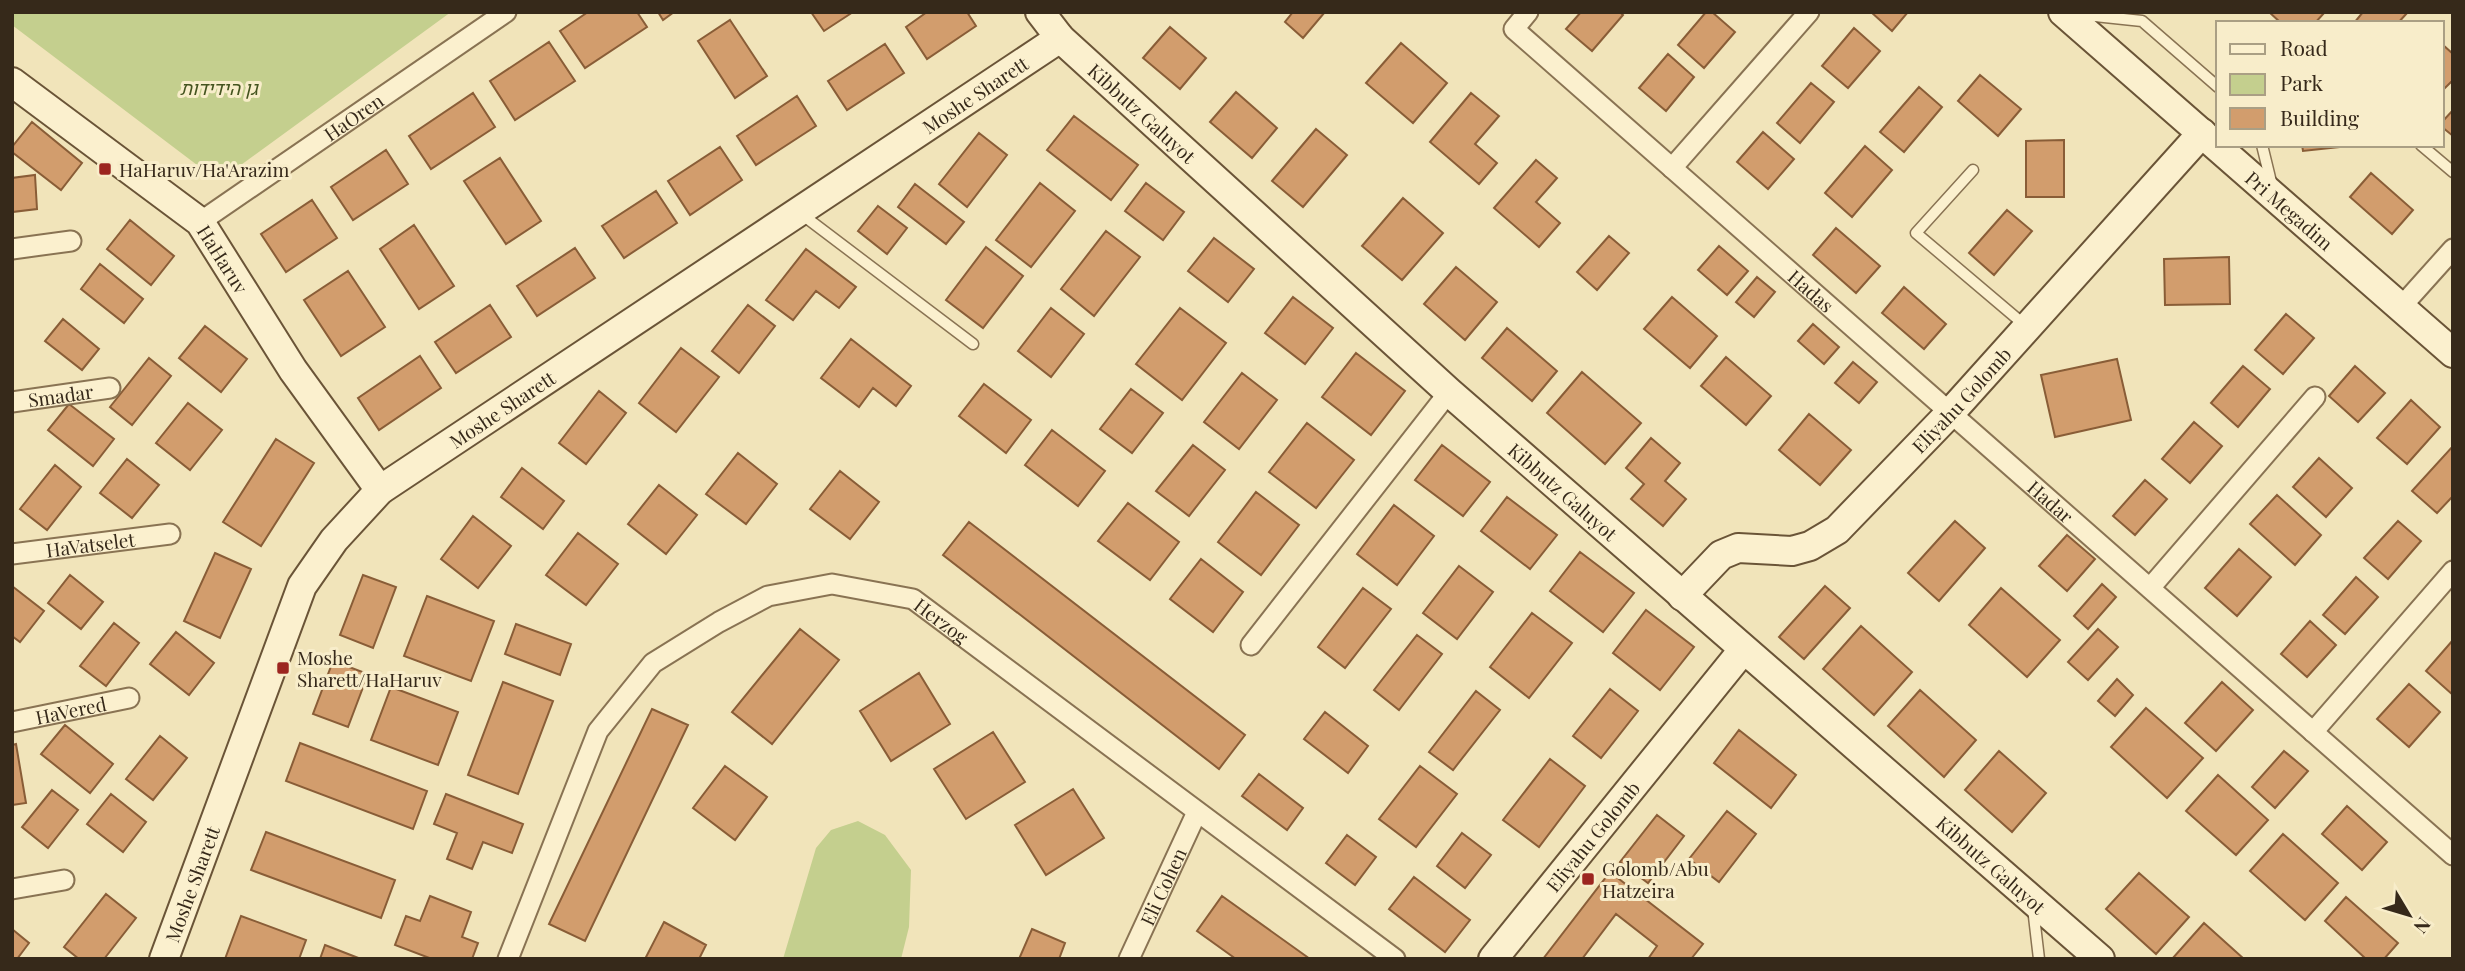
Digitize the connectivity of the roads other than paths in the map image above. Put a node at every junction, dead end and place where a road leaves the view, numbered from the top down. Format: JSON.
{"nodes":[{"id":1,"x":506,"y":12,"type":"edge"},
{"id":2,"x":1040,"y":12,"type":"edge"},
{"id":3,"x":1528,"y":12,"type":"edge"},
{"id":4,"x":1809,"y":12,"type":"edge"},
{"id":5,"x":2063,"y":12,"type":"edge"},
{"id":6,"x":1060,"y":38,"type":"junction"},
{"id":7,"x":12,"y":82,"type":"edge"},
{"id":8,"x":2216,"y":85,"type":"edge"},
{"id":9,"x":2202,"y":133,"type":"junction"},
{"id":10,"x":2216,"y":145,"type":"edge"},
{"id":11,"x":2218,"y":147,"type":"edge"},
{"id":12,"x":2262,"y":147,"type":"edge"},
{"id":13,"x":2423,"y":147,"type":"edge"},
{"id":14,"x":1672,"y":167,"type":"junction"},
{"id":15,"x":1973,"y":170,"type":"dead end"},
{"id":16,"x":2453,"y":172,"type":"edge"},
{"id":17,"x":2275,"y":197,"type":"junction"},
{"id":18,"x":798,"y":212,"type":"junction"},
{"id":19,"x":200,"y":222,"type":"junction"},
{"id":20,"x":71,"y":241,"type":"dead end"},
{"id":21,"x":2453,"y":248,"type":"edge"},
{"id":22,"x":12,"y":249,"type":"edge"},
{"id":23,"x":2401,"y":307,"type":"junction"},
{"id":24,"x":2027,"y":327,"type":"junction"},
{"id":25,"x":972,"y":344,"type":"dead end"},
{"id":26,"x":2453,"y":353,"type":"edge"},
{"id":27,"x":110,"y":388,"type":"dead end"},
{"id":28,"x":1449,"y":392,"type":"junction"},
{"id":29,"x":2315,"y":397,"type":"dead end"},
{"id":30,"x":12,"y":402,"type":"edge"},
{"id":31,"x":1951,"y":412,"type":"junction"},
{"id":32,"x":380,"y":490,"type":"junction"},
{"id":33,"x":170,"y":534,"type":"dead end"},
{"id":34,"x":12,"y":554,"type":"edge"},
{"id":35,"x":2453,"y":571,"type":"edge"},
{"id":36,"x":2150,"y":588,"type":"junction"},
{"id":37,"x":1682,"y":596,"type":"junction"},
{"id":38,"x":1251,"y":645,"type":"dead end"},
{"id":39,"x":1743,"y":650,"type":"junction"},
{"id":40,"x":129,"y":698,"type":"dead end"},
{"id":41,"x":12,"y":722,"type":"edge"},
{"id":42,"x":2313,"y":732,"type":"junction"},
{"id":43,"x":1197,"y":812,"type":"junction"},
{"id":44,"x":2453,"y":855,"type":"edge"},
{"id":45,"x":64,"y":880,"type":"dead end"},
{"id":46,"x":12,"y":889,"type":"edge"},
{"id":47,"x":2033,"y":900,"type":"junction"},
{"id":48,"x":164,"y":959,"type":"edge"},
{"id":49,"x":508,"y":959,"type":"edge"},
{"id":50,"x":1129,"y":959,"type":"edge"},
{"id":51,"x":1395,"y":959,"type":"edge"},
{"id":52,"x":1493,"y":959,"type":"edge"},
{"id":53,"x":2039,"y":959,"type":"edge"},
{"id":54,"x":2100,"y":959,"type":"edge"}],
"edges":[{"from":1,"to":19,"type":"street","name":"HaOren"},
{"from":2,"to":6,"type":"street","name":"Kibbutz Galuyot"},
{"from":3,"to":14,"type":"street","name":"Hadas"},
{"from":4,"to":14,"type":"street"},
{"from":5,"to":8,"type":"lane"},
{"from":5,"to":9,"type":"street","name":"Pri Megadim"},
{"from":6,"to":18,"type":"street","name":"Moshe Sharett"},
{"from":6,"to":28,"type":"street","name":"Kibbutz Galuyot"},
{"from":7,"to":19,"type":"street","name":"HaHaruv"},
{"from":9,"to":10,"type":"street","name":"Pri Megadim"},
{"from":9,"to":24,"type":"street","name":"Eliyahu Golomb"},
{"from":11,"to":17,"type":"street","name":"Pri Megadim"},
{"from":12,"to":17,"type":"lane"},
{"from":13,"to":16,"type":"lane"},
{"from":14,"to":31,"type":"street","name":"Hadas"},
{"from":15,"to":24,"type":"lane"},
{"from":17,"to":23,"type":"street","name":"Pri Megadim"},
{"from":18,"to":25,"type":"lane"},
{"from":18,"to":32,"type":"street","name":"Moshe Sharett"},
{"from":19,"to":32,"type":"street","name":"HaHaruv"},
{"from":20,"to":22,"type":"street"},
{"from":21,"to":23,"type":"street"},
{"from":23,"to":26,"type":"street","name":"Pri Megadim"},
{"from":24,"to":31,"type":"street","name":"Eliyahu Golomb"},
{"from":27,"to":30,"type":"street","name":"Smadar"},
{"from":28,"to":37,"type":"street","name":"Kibbutz Galuyot"},
{"from":28,"to":38,"type":"street"},
{"from":29,"to":36,"type":"street"},
{"from":31,"to":36,"type":"street","name":"Hadar"},
{"from":31,"to":37,"type":"street","name":"Eliyahu Golomb"},
{"from":32,"to":48,"type":"street","name":"Moshe Sharett"},
{"from":33,"to":34,"type":"street","name":"HaVatselet"},
{"from":35,"to":42,"type":"street"},
{"from":36,"to":42,"type":"street","name":"Hadar"},
{"from":37,"to":39,"type":"street","name":"Kibbutz Galuyot"},
{"from":39,"to":47,"type":"street","name":"Kibbutz Galuyot"},
{"from":39,"to":52,"type":"street","name":"Eliyahu Golomb"},
{"from":40,"to":41,"type":"street","name":"HaVered"},
{"from":42,"to":44,"type":"street","name":"Hadar"},
{"from":43,"to":49,"type":"street","name":"Herzog"},
{"from":43,"to":50,"type":"street","name":"Eli Cohen"},
{"from":43,"to":51,"type":"street","name":"Herzog"},
{"from":45,"to":46,"type":"street"},
{"from":47,"to":53,"type":"lane"},
{"from":47,"to":54,"type":"street","name":"Kibbutz Galuyot"}]}
